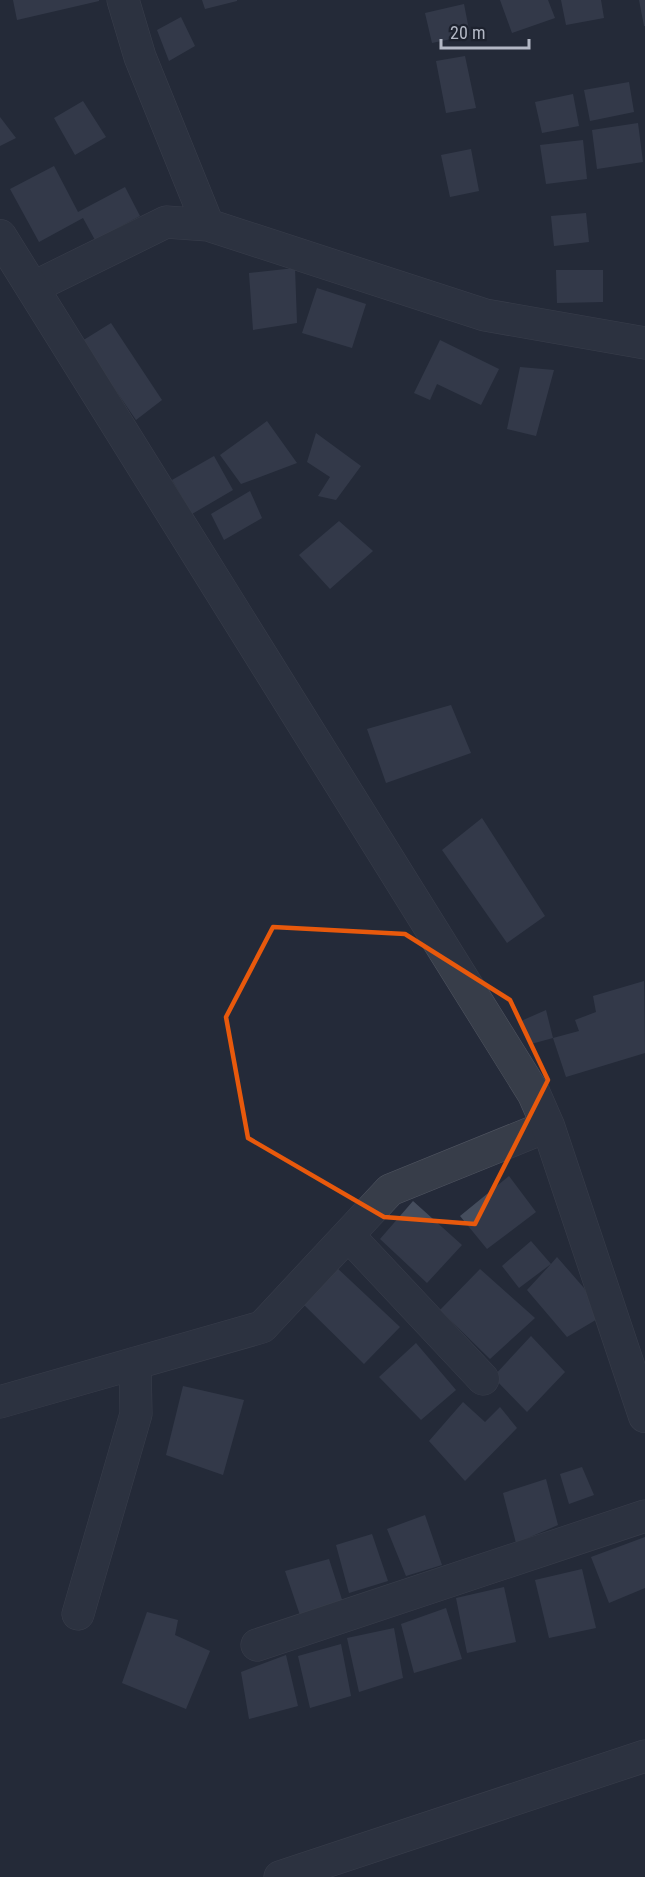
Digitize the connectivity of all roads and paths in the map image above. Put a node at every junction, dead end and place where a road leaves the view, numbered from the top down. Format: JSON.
{"nodes":[{"id":1,"x":123,"y":0,"type":"edge"},
{"id":2,"x":208,"y":225,"type":"junction"},
{"id":3,"x":0,"y":236,"type":"edge"},
{"id":4,"x":32,"y":288,"type":"junction"},
{"id":5,"x":645,"y":343,"type":"edge"},
{"id":6,"x":548,"y":1126,"type":"junction"},
{"id":7,"x":348,"y":1235,"type":"junction"},
{"id":8,"x":135,"y":1363,"type":"junction"},
{"id":9,"x":483,"y":1379,"type":"dead end"},
{"id":10,"x":0,"y":1402,"type":"edge"},
{"id":11,"x":645,"y":1416,"type":"edge"},
{"id":12,"x":645,"y":1516,"type":"edge"},
{"id":13,"x":78,"y":1614,"type":"dead end"},
{"id":14,"x":256,"y":1645,"type":"dead end"},
{"id":15,"x":645,"y":1756,"type":"edge"},
{"id":16,"x":280,"y":1877,"type":"edge"}],
"edges":[{"from":1,"to":2,"type":"street"},
{"from":2,"to":4,"type":"street"},
{"from":2,"to":5,"type":"street"},
{"from":3,"to":4,"type":"street"},
{"from":4,"to":6,"type":"street"},
{"from":6,"to":7,"type":"street"},
{"from":6,"to":11,"type":"street"},
{"from":7,"to":8,"type":"street"},
{"from":7,"to":9,"type":"street"},
{"from":8,"to":10,"type":"street"},
{"from":8,"to":13,"type":"street"},
{"from":12,"to":14,"type":"street"},
{"from":15,"to":16,"type":"street"}]}
